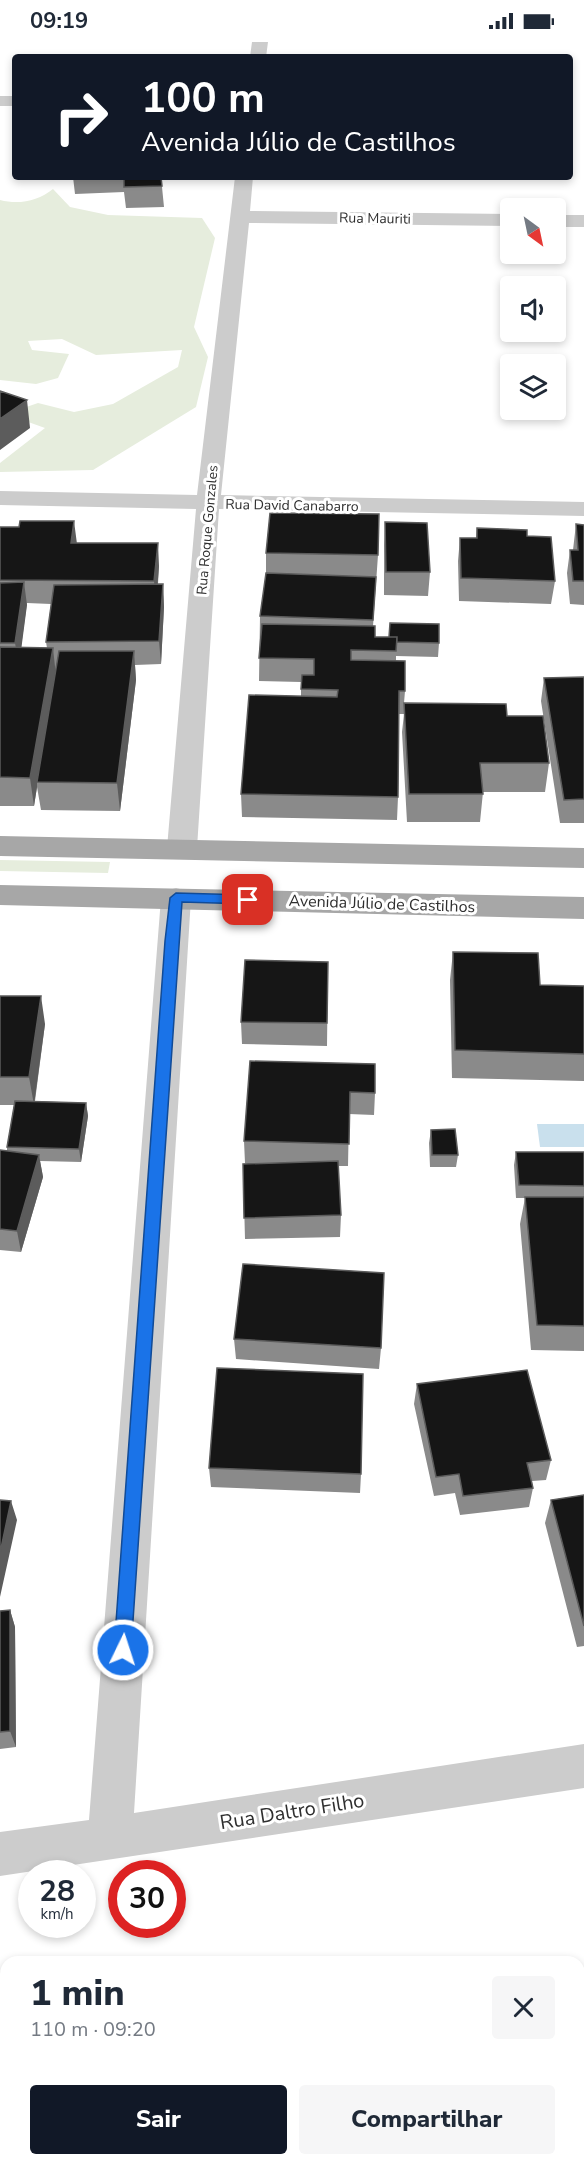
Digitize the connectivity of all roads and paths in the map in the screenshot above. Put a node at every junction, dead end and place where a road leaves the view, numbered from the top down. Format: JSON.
{"nodes":[{"id":1,"x":244,"y":180,"type":"edge"},
{"id":2,"x":239,"y":217,"type":"junction"},
{"id":3,"x":500,"y":220,"type":"edge"},
{"id":4,"x":566,"y":220,"type":"edge"},
{"id":5,"x":584,"y":221,"type":"edge"},
{"id":6,"x":0,"y":498,"type":"edge"},
{"id":7,"x":208,"y":503,"type":"junction"},
{"id":8,"x":584,"y":509,"type":"edge"},
{"id":9,"x":0,"y":846,"type":"edge"},
{"id":10,"x":182,"y":848,"type":"junction"},
{"id":11,"x":584,"y":858,"type":"edge"},
{"id":12,"x":0,"y":895,"type":"edge"},
{"id":13,"x":176,"y":898,"type":"junction"},
{"id":14,"x":584,"y":908,"type":"edge"},
{"id":15,"x":584,"y":1766,"type":"edge"},
{"id":16,"x":110,"y":1839,"type":"junction"},
{"id":17,"x":0,"y":1854,"type":"edge"}],
"edges":[{"from":1,"to":2,"type":"street","name":"Rua Roque Gonzales"},
{"from":2,"to":3,"type":"street","name":"Rua Mauriti"},
{"from":2,"to":7,"type":"street","name":"Rua Roque Gonzales"},
{"from":4,"to":5,"type":"street"},
{"from":6,"to":7,"type":"street","name":"Rua David Canabarro"},
{"from":7,"to":8,"type":"street","name":"Rua David Canabarro"},
{"from":7,"to":10,"type":"street","name":"Rua Roque Gonzales"},
{"from":9,"to":10,"type":"main road"},
{"from":10,"to":11,"type":"main road"},
{"from":10,"to":13,"type":"main road"},
{"from":12,"to":13,"type":"main road","name":"Avenida Júlio de Castilhos"},
{"from":13,"to":14,"type":"main road","name":"Avenida Júlio de Castilhos"},
{"from":13,"to":16,"type":"street"},
{"from":15,"to":16,"type":"street","name":"Rua Daltro Filho"},
{"from":16,"to":17,"type":"street","name":"Rua Daltro Filho"}]}
